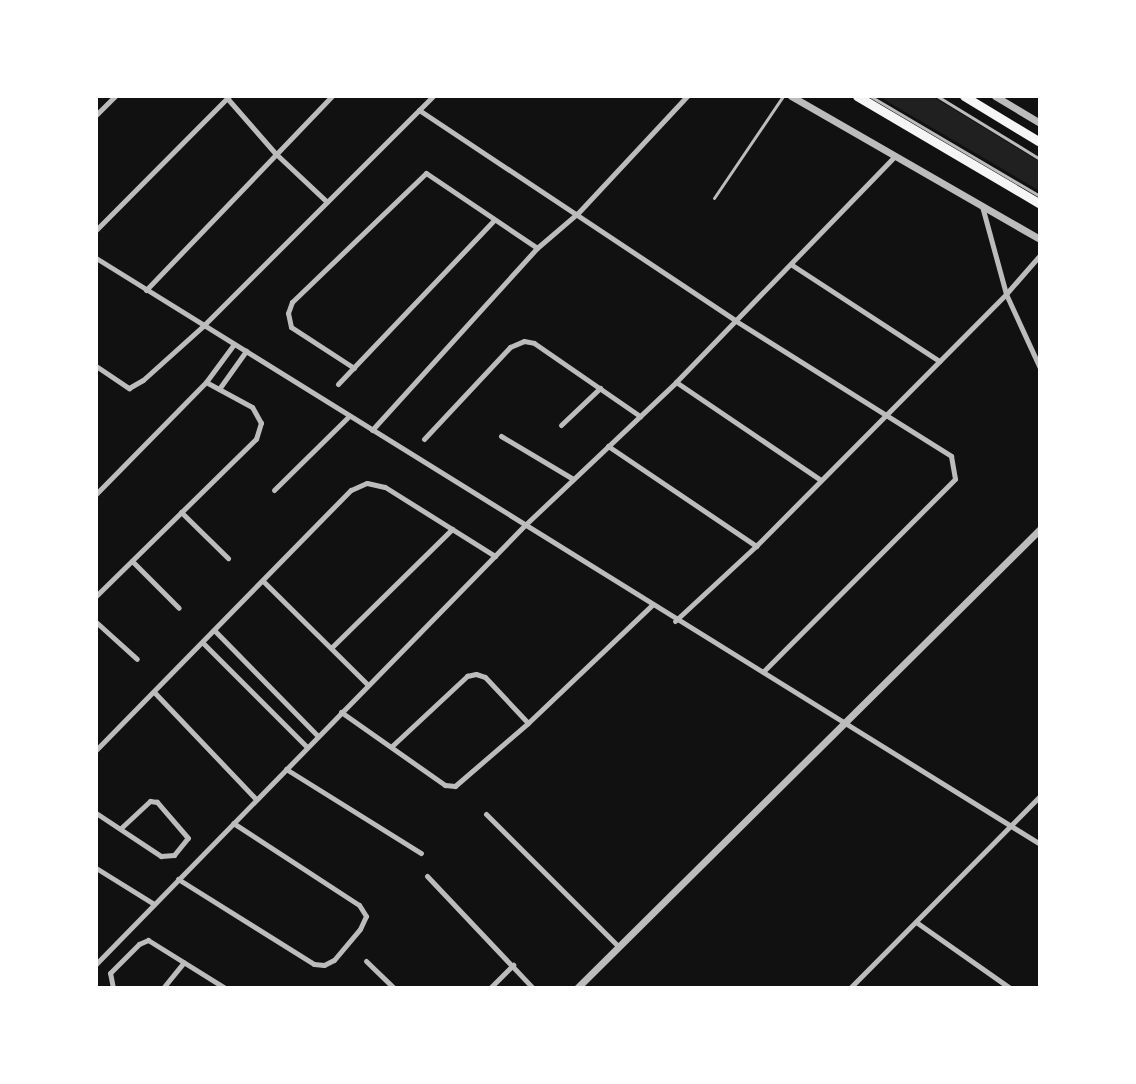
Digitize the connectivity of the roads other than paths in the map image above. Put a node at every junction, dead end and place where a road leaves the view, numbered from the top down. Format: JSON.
{"nodes":[{"id":1,"x":115,"y":96,"type":"edge"},
{"id":2,"x":332,"y":96,"type":"edge"},
{"id":3,"x":433,"y":96,"type":"edge"},
{"id":4,"x":687,"y":96,"type":"edge"},
{"id":5,"x":783,"y":96,"type":"edge"},
{"id":6,"x":791,"y":96,"type":"edge"},
{"id":7,"x":857,"y":96,"type":"edge"},
{"id":8,"x":870,"y":96,"type":"edge"},
{"id":9,"x":937,"y":96,"type":"edge"},
{"id":10,"x":964,"y":96,"type":"edge"},
{"id":11,"x":995,"y":96,"type":"edge"},
{"id":12,"x":228,"y":97,"type":"edge"},
{"id":13,"x":419,"y":110,"type":"junction"},
{"id":14,"x":96,"y":115,"type":"edge"},
{"id":15,"x":1040,"y":123,"type":"edge"},
{"id":16,"x":1040,"y":142,"type":"edge"},
{"id":17,"x":275,"y":153,"type":"junction"},
{"id":18,"x":895,"y":156,"type":"junction"},
{"id":19,"x":1040,"y":159,"type":"edge"},
{"id":20,"x":1040,"y":196,"type":"edge"},
{"id":21,"x":714,"y":198,"type":"dead end"},
{"id":22,"x":327,"y":202,"type":"junction"},
{"id":23,"x":981,"y":204,"type":"junction"},
{"id":24,"x":1040,"y":204,"type":"edge"},
{"id":25,"x":578,"y":213,"type":"junction"},
{"id":26,"x":494,"y":220,"type":"junction"},
{"id":27,"x":96,"y":230,"type":"edge"},
{"id":28,"x":1040,"y":239,"type":"edge"},
{"id":29,"x":537,"y":248,"type":"junction"},
{"id":30,"x":1040,"y":255,"type":"edge"},
{"id":31,"x":96,"y":258,"type":"edge"},
{"id":32,"x":792,"y":264,"type":"junction"},
{"id":33,"x":146,"y":290,"type":"junction"},
{"id":34,"x":1006,"y":294,"type":"junction"},
{"id":35,"x":736,"y":321,"type":"junction"},
{"id":36,"x":203,"y":326,"type":"junction"},
{"id":37,"x":234,"y":344,"type":"junction"},
{"id":38,"x":246,"y":351,"type":"junction"},
{"id":39,"x":939,"y":360,"type":"junction"},
{"id":40,"x":96,"y":366,"type":"edge"},
{"id":41,"x":354,"y":368,"type":"junction"},
{"id":42,"x":1040,"y":368,"type":"edge"},
{"id":43,"x":102,"y":372,"type":"junction"},
{"id":44,"x":96,"y":379,"type":"edge"},
{"id":45,"x":206,"y":382,"type":"junction"},
{"id":46,"x":676,"y":382,"type":"junction"},
{"id":47,"x":338,"y":384,"type":"dead end"},
{"id":48,"x":600,"y":388,"type":"junction"},
{"id":49,"x":219,"y":389,"type":"junction"},
{"id":50,"x":640,"y":416,"type":"junction"},
{"id":51,"x":884,"y":416,"type":"junction"},
{"id":52,"x":348,"y":417,"type":"junction"},
{"id":53,"x":561,"y":425,"type":"dead end"},
{"id":54,"x":372,"y":430,"type":"junction"},
{"id":55,"x":501,"y":436,"type":"dead end"},
{"id":56,"x":424,"y":440,"type":"dead end"},
{"id":57,"x":608,"y":446,"type":"junction"},
{"id":58,"x":573,"y":479,"type":"junction"},
{"id":59,"x":821,"y":480,"type":"junction"},
{"id":60,"x":274,"y":490,"type":"dead end"},
{"id":61,"x":96,"y":494,"type":"edge"},
{"id":62,"x":181,"y":512,"type":"junction"},
{"id":63,"x":525,"y":525,"type":"junction"},
{"id":64,"x":452,"y":529,"type":"junction"},
{"id":65,"x":1040,"y":529,"type":"edge"},
{"id":66,"x":756,"y":546,"type":"junction"},
{"id":67,"x":495,"y":556,"type":"junction"},
{"id":68,"x":228,"y":558,"type":"dead end"},
{"id":69,"x":132,"y":561,"type":"junction"},
{"id":70,"x":264,"y":582,"type":"junction"},
{"id":71,"x":96,"y":596,"type":"edge"},
{"id":72,"x":651,"y":605,"type":"junction"},
{"id":73,"x":179,"y":608,"type":"dead end"},
{"id":74,"x":675,"y":621,"type":"junction"},
{"id":75,"x":96,"y":622,"type":"edge"},
{"id":76,"x":215,"y":631,"type":"junction"},
{"id":77,"x":203,"y":643,"type":"junction"},
{"id":78,"x":331,"y":648,"type":"junction"},
{"id":79,"x":137,"y":659,"type":"dead end"},
{"id":80,"x":763,"y":672,"type":"junction"},
{"id":81,"x":368,"y":686,"type":"junction"},
{"id":82,"x":154,"y":692,"type":"junction"},
{"id":83,"x":341,"y":712,"type":"junction"},
{"id":84,"x":528,"y":723,"type":"junction"},
{"id":85,"x":846,"y":723,"type":"junction"},
{"id":86,"x":318,"y":736,"type":"junction"},
{"id":87,"x":392,"y":746,"type":"junction"},
{"id":88,"x":307,"y":747,"type":"junction"},
{"id":89,"x":96,"y":750,"type":"edge"},
{"id":90,"x":286,"y":769,"type":"junction"},
{"id":91,"x":1040,"y":796,"type":"edge"},
{"id":92,"x":256,"y":799,"type":"junction"},
{"id":93,"x":96,"y":813,"type":"edge"},
{"id":94,"x":486,"y":814,"type":"dead end"},
{"id":95,"x":233,"y":823,"type":"junction"},
{"id":96,"x":1011,"y":825,"type":"junction"},
{"id":97,"x":122,"y":828,"type":"junction"},
{"id":98,"x":1040,"y":844,"type":"edge"},
{"id":99,"x":421,"y":853,"type":"dead end"},
{"id":100,"x":96,"y":868,"type":"edge"},
{"id":101,"x":427,"y":876,"type":"dead end"},
{"id":102,"x":178,"y":879,"type":"junction"},
{"id":103,"x":154,"y":904,"type":"junction"},
{"id":104,"x":916,"y":922,"type":"junction"},
{"id":105,"x":618,"y":946,"type":"junction"},
{"id":106,"x":366,"y":961,"type":"dead end"},
{"id":107,"x":97,"y":962,"type":"edge"},
{"id":108,"x":184,"y":962,"type":"junction"},
{"id":109,"x":513,"y":965,"type":"junction"},
{"id":110,"x":854,"y":987,"type":"edge"},
{"id":111,"x":113,"y":988,"type":"edge"},
{"id":112,"x":163,"y":988,"type":"edge"},
{"id":113,"x":225,"y":988,"type":"edge"},
{"id":114,"x":394,"y":988,"type":"edge"},
{"id":115,"x":490,"y":988,"type":"edge"},
{"id":116,"x":533,"y":988,"type":"edge"},
{"id":117,"x":577,"y":988,"type":"edge"},
{"id":118,"x":1010,"y":988,"type":"edge"}],
"edges":[{"from":1,"to":14,"type":"street"},
{"from":2,"to":17,"type":"street"},
{"from":3,"to":13,"type":"street"},
{"from":4,"to":25,"type":"street"},
{"from":5,"to":21,"type":"lane"},
{"from":6,"to":18,"type":"street"},
{"from":7,"to":24,"type":"highway"},
{"from":8,"to":20,"type":"lane"},
{"from":9,"to":19,"type":"lane"},
{"from":10,"to":16,"type":"highway"},
{"from":11,"to":15,"type":"street"},
{"from":12,"to":17,"type":"street"},
{"from":12,"to":27,"type":"street"},
{"from":13,"to":22,"type":"street"},
{"from":13,"to":25,"type":"street"},
{"from":17,"to":22,"type":"street"},
{"from":17,"to":33,"type":"street"},
{"from":18,"to":23,"type":"street"},
{"from":18,"to":32,"type":"street"},
{"from":22,"to":36,"type":"street"},
{"from":23,"to":28,"type":"street"},
{"from":23,"to":34,"type":"street"},
{"from":25,"to":29,"type":"street"},
{"from":25,"to":35,"type":"street"},
{"from":26,"to":29,"type":"street"},
{"from":26,"to":41,"type":"street"},
{"from":26,"to":41,"type":"street"},
{"from":29,"to":54,"type":"street"},
{"from":30,"to":34,"type":"street"},
{"from":31,"to":33,"type":"street"},
{"from":32,"to":35,"type":"street"},
{"from":32,"to":39,"type":"street"},
{"from":33,"to":36,"type":"street"},
{"from":34,"to":39,"type":"street"},
{"from":34,"to":42,"type":"street"},
{"from":35,"to":46,"type":"street"},
{"from":35,"to":51,"type":"street"},
{"from":36,"to":37,"type":"street"},
{"from":36,"to":43,"type":"street"},
{"from":37,"to":38,"type":"street"},
{"from":37,"to":45,"type":"street"},
{"from":38,"to":49,"type":"street"},
{"from":38,"to":52,"type":"street"},
{"from":39,"to":51,"type":"street"},
{"from":40,"to":43,"type":"street"},
{"from":41,"to":47,"type":"street"},
{"from":43,"to":44,"type":"street"},
{"from":45,"to":49,"type":"street"},
{"from":45,"to":61,"type":"street"},
{"from":46,"to":50,"type":"street"},
{"from":46,"to":59,"type":"street"},
{"from":48,"to":50,"type":"street"},
{"from":48,"to":53,"type":"street"},
{"from":48,"to":56,"type":"street"},
{"from":49,"to":62,"type":"street"},
{"from":50,"to":57,"type":"street"},
{"from":51,"to":59,"type":"street"},
{"from":51,"to":80,"type":"street"},
{"from":52,"to":54,"type":"street"},
{"from":52,"to":60,"type":"street"},
{"from":54,"to":63,"type":"street"},
{"from":55,"to":58,"type":"street"},
{"from":57,"to":58,"type":"street"},
{"from":57,"to":66,"type":"street"},
{"from":58,"to":63,"type":"street"},
{"from":59,"to":66,"type":"street"},
{"from":62,"to":68,"type":"street"},
{"from":62,"to":69,"type":"street"},
{"from":63,"to":67,"type":"street"},
{"from":63,"to":72,"type":"street"},
{"from":64,"to":67,"type":"street"},
{"from":64,"to":70,"type":"street"},
{"from":64,"to":78,"type":"street"},
{"from":65,"to":85,"type":"street"},
{"from":66,"to":74,"type":"street"},
{"from":67,"to":81,"type":"street"},
{"from":69,"to":71,"type":"street"},
{"from":69,"to":73,"type":"street"},
{"from":70,"to":76,"type":"street"},
{"from":70,"to":78,"type":"street"},
{"from":72,"to":74,"type":"street"},
{"from":72,"to":84,"type":"street"},
{"from":74,"to":80,"type":"street"},
{"from":75,"to":79,"type":"street"},
{"from":76,"to":77,"type":"street"},
{"from":76,"to":86,"type":"street"},
{"from":77,"to":82,"type":"street"},
{"from":77,"to":88,"type":"street"},
{"from":78,"to":81,"type":"street"},
{"from":80,"to":85,"type":"street"},
{"from":81,"to":83,"type":"street"},
{"from":82,"to":89,"type":"street"},
{"from":82,"to":92,"type":"street"},
{"from":83,"to":86,"type":"street"},
{"from":83,"to":87,"type":"street"},
{"from":84,"to":87,"type":"street"},
{"from":84,"to":87,"type":"street"},
{"from":85,"to":96,"type":"street"},
{"from":85,"to":105,"type":"street"},
{"from":86,"to":88,"type":"street"},
{"from":88,"to":90,"type":"street"},
{"from":90,"to":92,"type":"street"},
{"from":90,"to":99,"type":"street"},
{"from":91,"to":96,"type":"street"},
{"from":92,"to":95,"type":"street"},
{"from":93,"to":97,"type":"street"},
{"from":94,"to":105,"type":"street"},
{"from":95,"to":102,"type":"street"},
{"from":95,"to":102,"type":"street"},
{"from":96,"to":98,"type":"street"},
{"from":96,"to":104,"type":"street"},
{"from":97,"to":97,"type":"street"},
{"from":100,"to":103,"type":"street"},
{"from":101,"to":109,"type":"street"},
{"from":102,"to":103,"type":"street"},
{"from":103,"to":107,"type":"street"},
{"from":104,"to":110,"type":"street"},
{"from":104,"to":118,"type":"street"},
{"from":105,"to":117,"type":"street"},
{"from":106,"to":114,"type":"street"},
{"from":108,"to":111,"type":"street"},
{"from":108,"to":112,"type":"street"},
{"from":108,"to":113,"type":"street"},
{"from":109,"to":115,"type":"street"},
{"from":109,"to":116,"type":"street"}]}
